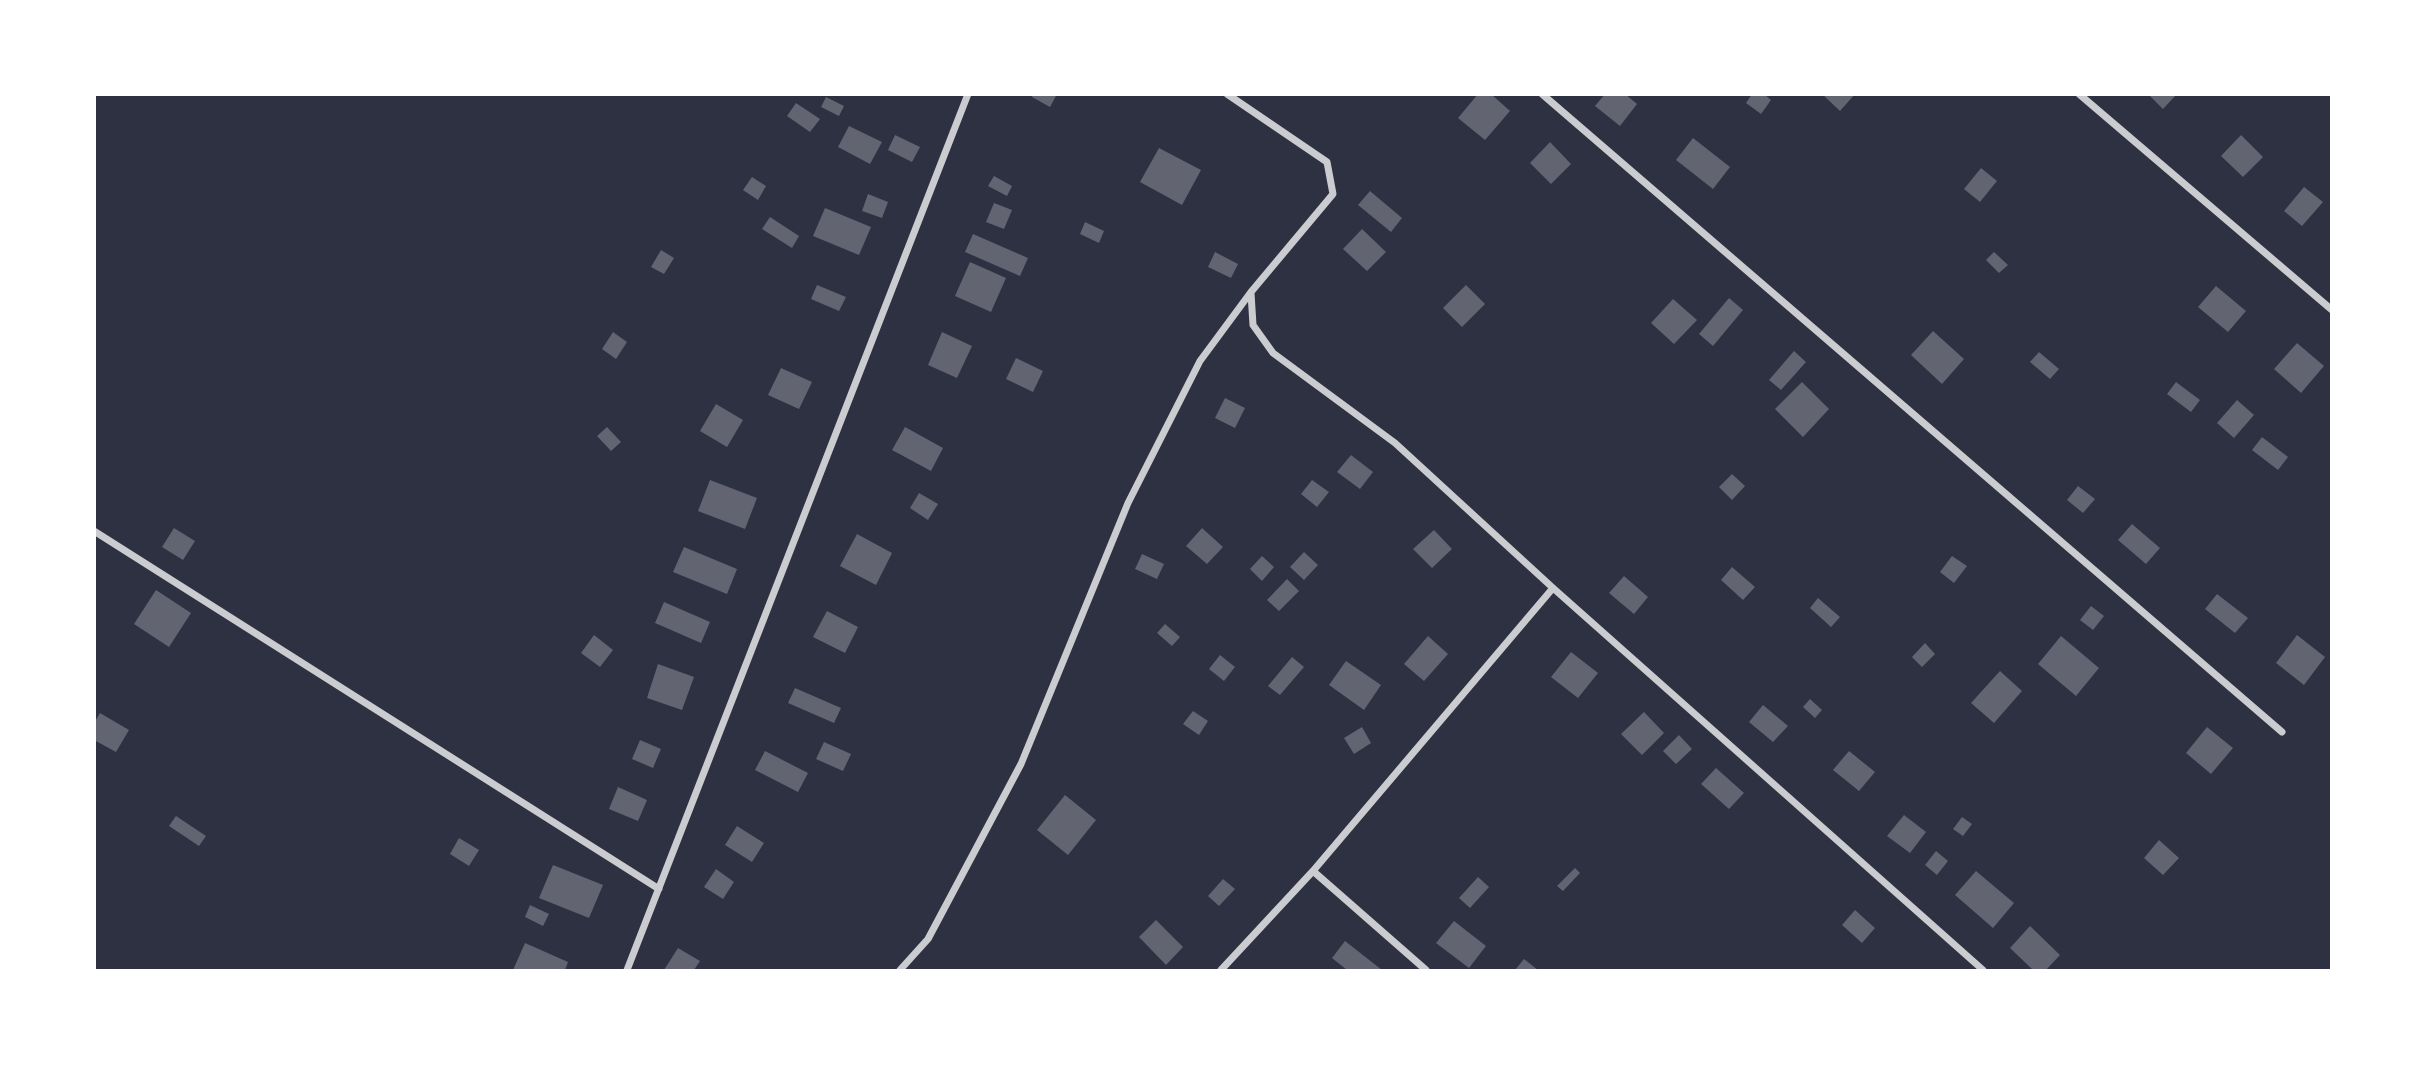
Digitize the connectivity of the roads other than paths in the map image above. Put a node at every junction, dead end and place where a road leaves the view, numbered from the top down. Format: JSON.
{"nodes":[{"id":1,"x":968,"y":94,"type":"edge"},
{"id":2,"x":1227,"y":94,"type":"edge"},
{"id":3,"x":1542,"y":94,"type":"edge"},
{"id":4,"x":2079,"y":94,"type":"edge"},
{"id":5,"x":1251,"y":292,"type":"junction"},
{"id":6,"x":2332,"y":310,"type":"edge"},
{"id":7,"x":94,"y":531,"type":"edge"},
{"id":8,"x":1553,"y":588,"type":"junction"},
{"id":9,"x":2282,"y":732,"type":"dead end"},
{"id":10,"x":1313,"y":871,"type":"junction"},
{"id":11,"x":659,"y":889,"type":"junction"},
{"id":12,"x":628,"y":971,"type":"edge"},
{"id":13,"x":900,"y":971,"type":"edge"},
{"id":14,"x":1221,"y":971,"type":"edge"},
{"id":15,"x":1426,"y":971,"type":"edge"},
{"id":16,"x":1983,"y":971,"type":"edge"}],
"edges":[{"from":1,"to":11,"type":"street"},
{"from":2,"to":5,"type":"street"},
{"from":3,"to":9,"type":"street"},
{"from":4,"to":6,"type":"street"},
{"from":5,"to":8,"type":"street"},
{"from":5,"to":13,"type":"street"},
{"from":7,"to":11,"type":"street"},
{"from":8,"to":10,"type":"street"},
{"from":8,"to":16,"type":"street"},
{"from":10,"to":14,"type":"street"},
{"from":10,"to":15,"type":"street"},
{"from":11,"to":12,"type":"street"}]}
